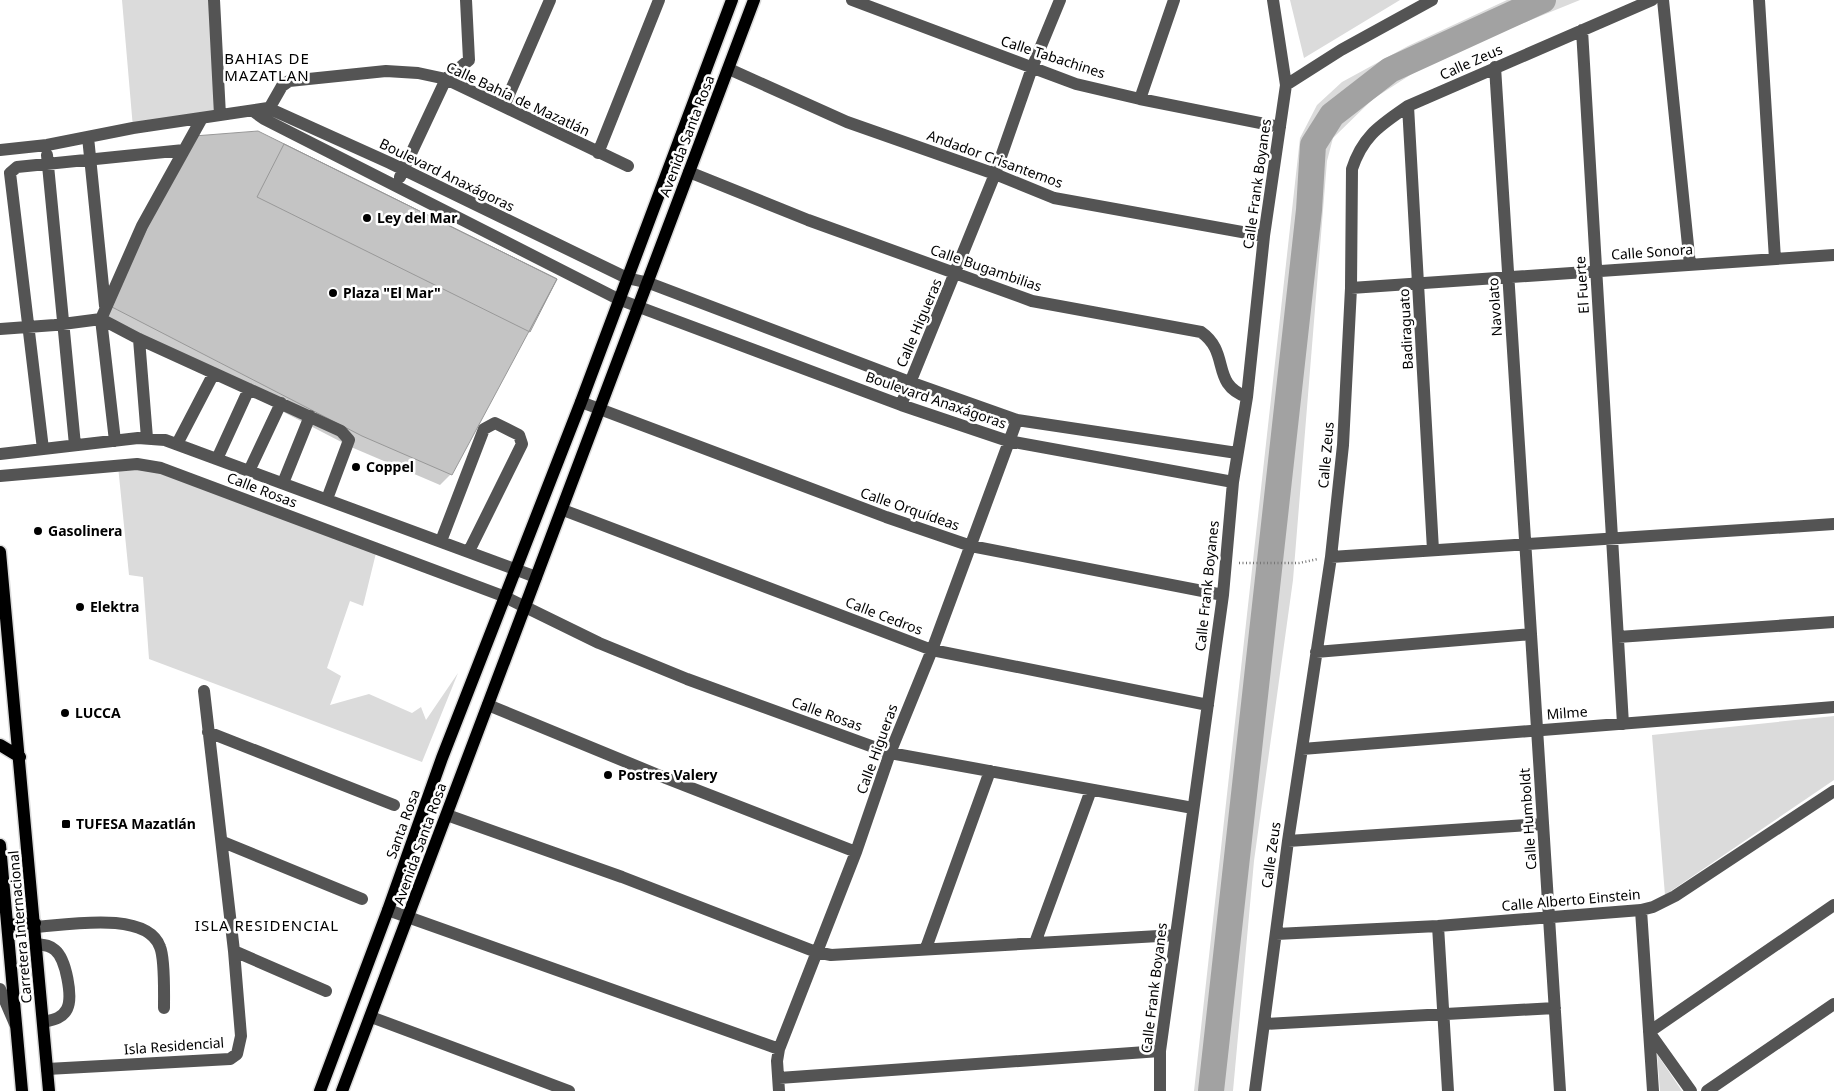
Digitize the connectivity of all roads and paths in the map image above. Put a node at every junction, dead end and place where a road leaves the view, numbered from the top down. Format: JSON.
{"nodes":[{"id":1,"x":214,"y":0,"type":"edge"},
{"id":2,"x":466,"y":0,"type":"edge"},
{"id":3,"x":550,"y":0,"type":"edge"},
{"id":4,"x":659,"y":0,"type":"edge"},
{"id":5,"x":732,"y":0,"type":"edge"},
{"id":6,"x":754,"y":0,"type":"edge"},
{"id":7,"x":852,"y":0,"type":"edge"},
{"id":8,"x":1060,"y":0,"type":"edge"},
{"id":9,"x":1174,"y":0,"type":"edge"},
{"id":10,"x":1273,"y":0,"type":"edge"},
{"id":11,"x":1432,"y":0,"type":"edge"},
{"id":12,"x":1652,"y":0,"type":"edge"},
{"id":13,"x":1663,"y":0,"type":"edge"},
{"id":14,"x":1759,"y":0,"type":"edge"},
{"id":15,"x":1582,"y":30,"type":"junction"},
{"id":16,"x":1494,"y":67,"type":"junction"},
{"id":17,"x":1032,"y":68,"type":"junction"},
{"id":18,"x":729,"y":69,"type":"junction"},
{"id":19,"x":446,"y":79,"type":"junction"},
{"id":20,"x":1286,"y":85,"type":"junction"},
{"id":21,"x":1140,"y":99,"type":"junction"},
{"id":22,"x":504,"y":106,"type":"junction"},
{"id":23,"x":1408,"y":106,"type":"junction"},
{"id":24,"x":266,"y":113,"type":"junction"},
{"id":25,"x":220,"y":114,"type":"junction"},
{"id":26,"x":202,"y":118,"type":"junction"},
{"id":27,"x":1280,"y":127,"type":"junction"},
{"id":28,"x":88,"y":137,"type":"junction"},
{"id":29,"x":46,"y":145,"type":"junction"},
{"id":30,"x":0,"y":150,"type":"edge"},
{"id":31,"x":184,"y":150,"type":"junction"},
{"id":32,"x":598,"y":153,"type":"junction"},
{"id":33,"x":90,"y":159,"type":"junction"},
{"id":34,"x":48,"y":162,"type":"junction"},
{"id":35,"x":628,"y":166,"type":"dead end"},
{"id":36,"x":404,"y":170,"type":"junction"},
{"id":37,"x":689,"y":172,"type":"junction"},
{"id":38,"x":995,"y":174,"type":"junction"},
{"id":39,"x":396,"y":185,"type":"junction"},
{"id":40,"x":1264,"y":236,"type":"junction"},
{"id":41,"x":1834,"y":255,"type":"edge"},
{"id":42,"x":1775,"y":259,"type":"junction"},
{"id":43,"x":1690,"y":265,"type":"junction"},
{"id":44,"x":1596,"y":271,"type":"junction"},
{"id":45,"x":956,"y":274,"type":"junction"},
{"id":46,"x":1508,"y":277,"type":"junction"},
{"id":47,"x":626,"y":278,"type":"junction"},
{"id":48,"x":649,"y":283,"type":"junction"},
{"id":49,"x":1418,"y":283,"type":"junction"},
{"id":50,"x":1351,"y":288,"type":"junction"},
{"id":51,"x":618,"y":299,"type":"junction"},
{"id":52,"x":105,"y":306,"type":"junction"},
{"id":53,"x":639,"y":307,"type":"junction"},
{"id":54,"x":101,"y":319,"type":"junction"},
{"id":55,"x":64,"y":324,"type":"junction"},
{"id":56,"x":28,"y":327,"type":"junction"},
{"id":57,"x":0,"y":329,"type":"edge"},
{"id":58,"x":139,"y":338,"type":"junction"},
{"id":59,"x":214,"y":373,"type":"junction"},
{"id":60,"x":910,"y":382,"type":"junction"},
{"id":61,"x":249,"y":389,"type":"junction"},
{"id":62,"x":1247,"y":397,"type":"junction"},
{"id":63,"x":581,"y":402,"type":"junction"},
{"id":64,"x":281,"y":403,"type":"junction"},
{"id":65,"x":901,"y":405,"type":"junction"},
{"id":66,"x":600,"y":410,"type":"junction"},
{"id":67,"x":310,"y":416,"type":"junction"},
{"id":68,"x":1017,"y":420,"type":"junction"},
{"id":69,"x":147,"y":438,"type":"junction"},
{"id":70,"x":115,"y":441,"type":"junction"},
{"id":71,"x":1008,"y":441,"type":"junction"},
{"id":72,"x":177,"y":444,"type":"junction"},
{"id":73,"x":75,"y":446,"type":"junction"},
{"id":74,"x":42,"y":449,"type":"junction"},
{"id":75,"x":1238,"y":453,"type":"junction"},
{"id":76,"x":0,"y":454,"type":"edge"},
{"id":77,"x":217,"y":459,"type":"junction"},
{"id":78,"x":250,"y":471,"type":"junction"},
{"id":79,"x":0,"y":476,"type":"edge"},
{"id":80,"x":1233,"y":482,"type":"junction"},
{"id":81,"x":283,"y":483,"type":"junction"},
{"id":82,"x":327,"y":500,"type":"junction"},
{"id":83,"x":562,"y":510,"type":"junction"},
{"id":84,"x":1834,"y":524,"type":"edge"},
{"id":85,"x":1613,"y":538,"type":"junction"},
{"id":86,"x":441,"y":541,"type":"junction"},
{"id":87,"x":1525,"y":544,"type":"junction"},
{"id":88,"x":971,"y":546,"type":"junction"},
{"id":89,"x":1433,"y":550,"type":"junction"},
{"id":90,"x":469,"y":551,"type":"junction"},
{"id":91,"x":0,"y":552,"type":"edge"},
{"id":92,"x":1331,"y":557,"type":"junction"},
{"id":93,"x":1246,"y":563,"type":"dead end"},
{"id":94,"x":515,"y":568,"type":"junction"},
{"id":95,"x":536,"y":577,"type":"junction"},
{"id":96,"x":1222,"y":595,"type":"junction"},
{"id":97,"x":503,"y":596,"type":"junction"},
{"id":98,"x":525,"y":608,"type":"junction"},
{"id":99,"x":1834,"y":622,"type":"edge"},
{"id":100,"x":1531,"y":634,"type":"junction"},
{"id":101,"x":1618,"y":637,"type":"junction"},
{"id":102,"x":932,"y":650,"type":"junction"},
{"id":103,"x":1316,"y":652,"type":"junction"},
{"id":104,"x":204,"y":691,"type":"dead end"},
{"id":105,"x":1208,"y":704,"type":"junction"},
{"id":106,"x":488,"y":705,"type":"junction"},
{"id":107,"x":1834,"y":708,"type":"edge"},
{"id":108,"x":1623,"y":724,"type":"junction"},
{"id":109,"x":1537,"y":731,"type":"junction"},
{"id":110,"x":208,"y":732,"type":"junction"},
{"id":111,"x":0,"y":746,"type":"edge"},
{"id":112,"x":1302,"y":749,"type":"junction"},
{"id":113,"x":890,"y":753,"type":"junction"},
{"id":114,"x":20,"y":757,"type":"junction"},
{"id":115,"x":990,"y":771,"type":"junction"},
{"id":116,"x":1091,"y":790,"type":"junction"},
{"id":117,"x":1834,"y":791,"type":"edge"},
{"id":118,"x":394,"y":805,"type":"dead end"},
{"id":119,"x":1193,"y":808,"type":"junction"},
{"id":120,"x":447,"y":815,"type":"junction"},
{"id":121,"x":1543,"y":824,"type":"junction"},
{"id":122,"x":1288,"y":840,"type":"junction"},
{"id":123,"x":223,"y":842,"type":"junction"},
{"id":124,"x":0,"y":845,"type":"edge"},
{"id":125,"x":856,"y":852,"type":"junction"},
{"id":126,"x":362,"y":899,"type":"dead end"},
{"id":127,"x":1834,"y":905,"type":"edge"},
{"id":128,"x":388,"y":910,"type":"junction"},
{"id":129,"x":1641,"y":910,"type":"junction"},
{"id":130,"x":409,"y":918,"type":"junction"},
{"id":131,"x":1549,"y":918,"type":"junction"},
{"id":132,"x":4,"y":925,"type":"edge"},
{"id":133,"x":35,"y":925,"type":"junction"},
{"id":134,"x":1438,"y":926,"type":"junction"},
{"id":135,"x":1276,"y":934,"type":"junction"},
{"id":136,"x":1176,"y":935,"type":"junction"},
{"id":137,"x":1035,"y":943,"type":"junction"},
{"id":138,"x":36,"y":944,"type":"junction"},
{"id":139,"x":926,"y":948,"type":"junction"},
{"id":140,"x":234,"y":951,"type":"junction"},
{"id":141,"x":816,"y":952,"type":"junction"},
{"id":142,"x":0,"y":989,"type":"edge"},
{"id":143,"x":326,"y":990,"type":"dead end"},
{"id":144,"x":1834,"y":1004,"type":"edge"},
{"id":145,"x":164,"y":1008,"type":"dead end"},
{"id":146,"x":1555,"y":1008,"type":"junction"},
{"id":147,"x":1443,"y":1012,"type":"junction"},
{"id":148,"x":370,"y":1017,"type":"junction"},
{"id":149,"x":43,"y":1022,"type":"junction"},
{"id":150,"x":1265,"y":1024,"type":"junction"},
{"id":151,"x":16,"y":1027,"type":"junction"},
{"id":152,"x":1649,"y":1032,"type":"junction"},
{"id":153,"x":779,"y":1049,"type":"junction"},
{"id":154,"x":1160,"y":1051,"type":"junction"},
{"id":155,"x":47,"y":1069,"type":"junction"},
{"id":156,"x":779,"y":1078,"type":"junction"},
{"id":157,"x":22,"y":1091,"type":"edge"},
{"id":158,"x":49,"y":1091,"type":"edge"},
{"id":159,"x":320,"y":1091,"type":"edge"},
{"id":160,"x":342,"y":1091,"type":"edge"},
{"id":161,"x":569,"y":1091,"type":"edge"},
{"id":162,"x":779,"y":1091,"type":"edge"},
{"id":163,"x":1160,"y":1091,"type":"edge"},
{"id":164,"x":1255,"y":1091,"type":"edge"},
{"id":165,"x":1448,"y":1091,"type":"edge"},
{"id":166,"x":1560,"y":1091,"type":"edge"},
{"id":167,"x":1653,"y":1091,"type":"edge"},
{"id":168,"x":1691,"y":1091,"type":"edge"},
{"id":169,"x":1707,"y":1091,"type":"edge"}],
"edges":[{"from":1,"to":25,"type":"street"},
{"from":2,"to":19,"type":"street"},
{"from":3,"to":22,"type":"street"},
{"from":4,"to":32,"type":"street"},
{"from":5,"to":47,"type":"main road","name":"Avenida Santa Rosa"},
{"from":6,"to":18,"type":"main road","name":"Avenida Santa Rosa"},
{"from":7,"to":17,"type":"street","name":"Calle Tabachines"},
{"from":8,"to":17,"type":"street","name":"Calle Higueras"},
{"from":9,"to":21,"type":"street"},
{"from":10,"to":20,"type":"street","name":"Calle Frank Boyanes"},
{"from":11,"to":20,"type":"street"},
{"from":12,"to":15,"type":"street","name":"Calle Zeus"},
{"from":13,"to":43,"type":"street"},
{"from":14,"to":42,"type":"street"},
{"from":15,"to":16,"type":"street","name":"Calle Zeus"},
{"from":15,"to":44,"type":"street","name":"El Fuerte"},
{"from":16,"to":23,"type":"street","name":"Calle Zeus"},
{"from":16,"to":46,"type":"street","name":"Navolato"},
{"from":17,"to":21,"type":"street","name":"Calle Tabachines"},
{"from":17,"to":38,"type":"street","name":"Calle Higueras"},
{"from":18,"to":37,"type":"main road","name":"Avenida Santa Rosa"},
{"from":18,"to":38,"type":"street","name":"Andador Crisantemos"},
{"from":19,"to":22,"type":"street","name":"Calle Bahía de Mazatlán"},
{"from":19,"to":24,"type":"street","name":"Calle Bahía de Mazatlán"},
{"from":19,"to":36,"type":"street"},
{"from":20,"to":27,"type":"street","name":"Calle Frank Boyanes"},
{"from":21,"to":27,"type":"street","name":"Calle Tabachines"},
{"from":22,"to":32,"type":"street","name":"Calle Bahía de Mazatlán"},
{"from":23,"to":49,"type":"street","name":"Badiraguato"},
{"from":23,"to":50,"type":"street","name":"Calle Zeus"},
{"from":24,"to":25,"type":"street","name":"Boulevard Anaxágoras"},
{"from":24,"to":36,"type":"street","name":"Boulevard Anaxágoras"},
{"from":24,"to":39,"type":"street","name":"Boulevard Anaxágoras"},
{"from":25,"to":26,"type":"street","name":"Boulevard Anaxágoras"},
{"from":26,"to":28,"type":"street","name":"Boulevard Anaxágoras"},
{"from":26,"to":31,"type":"street"},
{"from":27,"to":40,"type":"street","name":"Calle Frank Boyanes"},
{"from":28,"to":29,"type":"street","name":"Boulevard Anaxágoras"},
{"from":28,"to":33,"type":"street"},
{"from":29,"to":30,"type":"street","name":"Boulevard Anaxágoras"},
{"from":29,"to":34,"type":"street"},
{"from":31,"to":33,"type":"street"},
{"from":31,"to":52,"type":"street"},
{"from":32,"to":35,"type":"street","name":"Calle Bahía de Mazatlán"},
{"from":33,"to":34,"type":"street"},
{"from":33,"to":52,"type":"street"},
{"from":34,"to":55,"type":"street"},
{"from":34,"to":56,"type":"street"},
{"from":36,"to":39,"type":"street"},
{"from":36,"to":47,"type":"street","name":"Boulevard Anaxágoras"},
{"from":37,"to":45,"type":"street","name":"Calle Bugambilias"},
{"from":37,"to":48,"type":"main road","name":"Avenida Santa Rosa"},
{"from":38,"to":40,"type":"street","name":"Andador Crisantemos"},
{"from":38,"to":45,"type":"street","name":"Calle Higueras"},
{"from":39,"to":51,"type":"street","name":"Boulevard Anaxágoras"},
{"from":40,"to":62,"type":"street","name":"Calle Frank Boyanes"},
{"from":41,"to":42,"type":"street","name":"Calle Sonora"},
{"from":42,"to":43,"type":"street","name":"Calle Sonora"},
{"from":43,"to":44,"type":"street","name":"Calle Sonora"},
{"from":44,"to":46,"type":"street","name":"Calle Sonora"},
{"from":44,"to":85,"type":"street","name":"El Fuerte"},
{"from":45,"to":60,"type":"street","name":"Calle Higueras"},
{"from":45,"to":62,"type":"street","name":"Calle Bugambilias"},
{"from":46,"to":49,"type":"street","name":"Calle Sonora"},
{"from":46,"to":87,"type":"street","name":"Navolato"},
{"from":47,"to":48,"type":"street"},
{"from":47,"to":51,"type":"main road","name":"Avenida Santa Rosa"},
{"from":48,"to":53,"type":"main road","name":"Avenida Santa Rosa"},
{"from":48,"to":60,"type":"street","name":"Boulevard Anaxágoras"},
{"from":49,"to":50,"type":"street","name":"Calle Sonora"},
{"from":49,"to":89,"type":"street","name":"Badiraguato"},
{"from":50,"to":92,"type":"street","name":"Calle Zeus"},
{"from":51,"to":53,"type":"street"},
{"from":51,"to":63,"type":"main road","name":"Avenida Santa Rosa"},
{"from":52,"to":54,"type":"street"},
{"from":53,"to":65,"type":"street","name":"Boulevard Anaxágoras"},
{"from":53,"to":66,"type":"main road","name":"Avenida Santa Rosa"},
{"from":54,"to":55,"type":"street"},
{"from":54,"to":58,"type":"street"},
{"from":54,"to":70,"type":"street"},
{"from":55,"to":56,"type":"street"},
{"from":55,"to":73,"type":"street"},
{"from":56,"to":57,"type":"street"},
{"from":56,"to":74,"type":"street"},
{"from":58,"to":59,"type":"street"},
{"from":58,"to":69,"type":"street"},
{"from":59,"to":61,"type":"street"},
{"from":59,"to":72,"type":"street"},
{"from":60,"to":65,"type":"street","name":"Calle Higueras"},
{"from":60,"to":68,"type":"street","name":"Boulevard Anaxágoras"},
{"from":61,"to":64,"type":"street"},
{"from":61,"to":77,"type":"street"},
{"from":62,"to":75,"type":"street","name":"Calle Frank Boyanes"},
{"from":63,"to":66,"type":"street"},
{"from":63,"to":94,"type":"main road","name":"Avenida Santa Rosa"},
{"from":64,"to":67,"type":"street"},
{"from":64,"to":78,"type":"street"},
{"from":65,"to":71,"type":"street","name":"Boulevard Anaxágoras"},
{"from":66,"to":83,"type":"main road","name":"Avenida Santa Rosa"},
{"from":66,"to":88,"type":"street","name":"Calle Orquídeas"},
{"from":67,"to":81,"type":"street"},
{"from":67,"to":82,"type":"street"},
{"from":68,"to":71,"type":"street","name":"Calle Higueras"},
{"from":68,"to":75,"type":"street","name":"Boulevard Anaxágoras"},
{"from":69,"to":70,"type":"street"},
{"from":69,"to":72,"type":"street"},
{"from":70,"to":73,"type":"street"},
{"from":71,"to":80,"type":"street","name":"Boulevard Anaxágoras"},
{"from":71,"to":88,"type":"street","name":"Calle Higueras"},
{"from":72,"to":77,"type":"street"},
{"from":73,"to":74,"type":"street"},
{"from":74,"to":76,"type":"street"},
{"from":75,"to":80,"type":"street","name":"Calle Frank Boyanes"},
{"from":77,"to":78,"type":"street"},
{"from":78,"to":81,"type":"street"},
{"from":79,"to":97,"type":"street","name":"Calle Rosas"},
{"from":80,"to":96,"type":"street","name":"Calle Frank Boyanes"},
{"from":81,"to":82,"type":"street"},
{"from":82,"to":86,"type":"street"},
{"from":83,"to":95,"type":"main road","name":"Avenida Santa Rosa"},
{"from":83,"to":102,"type":"street","name":"Calle Cedros"},
{"from":84,"to":85,"type":"street"},
{"from":85,"to":87,"type":"street"},
{"from":85,"to":101,"type":"street","name":"El Fuerte"},
{"from":86,"to":90,"type":"street"},
{"from":86,"to":90,"type":"street"},
{"from":87,"to":89,"type":"street"},
{"from":87,"to":100,"type":"street","name":"Calle Humboldt"},
{"from":88,"to":96,"type":"street","name":"Calle Orquídeas"},
{"from":88,"to":102,"type":"street","name":"Calle Higueras"},
{"from":89,"to":92,"type":"street"},
{"from":90,"to":94,"type":"street"},
{"from":91,"to":114,"type":"main road","name":"Carretera Internacional"},
{"from":92,"to":93,"type":"path"},
{"from":92,"to":103,"type":"street","name":"Calle Zeus"},
{"from":94,"to":95,"type":"street"},
{"from":94,"to":97,"type":"main road","name":"Santa Rosa"},
{"from":95,"to":98,"type":"main road","name":"Avenida Santa Rosa"},
{"from":96,"to":105,"type":"street","name":"Calle Frank Boyanes"},
{"from":97,"to":98,"type":"street"},
{"from":97,"to":128,"type":"main road","name":"Santa Rosa"},
{"from":98,"to":106,"type":"main road","name":"Avenida Santa Rosa"},
{"from":98,"to":113,"type":"street","name":"Calle Rosas"},
{"from":99,"to":101,"type":"street"},
{"from":100,"to":103,"type":"street"},
{"from":100,"to":109,"type":"street","name":"Calle Humboldt"},
{"from":101,"to":108,"type":"street","name":"El Fuerte"},
{"from":102,"to":105,"type":"street","name":"Calle Cedros"},
{"from":102,"to":113,"type":"street","name":"Calle Higueras"},
{"from":103,"to":112,"type":"street","name":"Calle Zeus"},
{"from":104,"to":110,"type":"street","name":"Isla Residencial"},
{"from":105,"to":119,"type":"street","name":"Calle Frank Boyanes"},
{"from":106,"to":120,"type":"main road","name":"Avenida Santa Rosa"},
{"from":106,"to":125,"type":"street"},
{"from":107,"to":108,"type":"street","name":"Milme"},
{"from":108,"to":109,"type":"street","name":"Milme"},
{"from":109,"to":112,"type":"street","name":"Milme"},
{"from":109,"to":121,"type":"street","name":"Calle Humboldt"},
{"from":110,"to":118,"type":"street"},
{"from":110,"to":123,"type":"street","name":"Isla Residencial"},
{"from":111,"to":114,"type":"main road"},
{"from":112,"to":122,"type":"street","name":"Calle Zeus"},
{"from":113,"to":115,"type":"street","name":"Calle Rosas"},
{"from":113,"to":125,"type":"street","name":"Calle Higueras"},
{"from":114,"to":133,"type":"main road","name":"Carretera Internacional"},
{"from":115,"to":116,"type":"street","name":"Calle Rosas"},
{"from":115,"to":139,"type":"street"},
{"from":116,"to":119,"type":"street","name":"Calle Rosas"},
{"from":116,"to":137,"type":"street"},
{"from":117,"to":129,"type":"street","name":"Calle Alberto Einstein"},
{"from":119,"to":136,"type":"street","name":"Calle Frank Boyanes"},
{"from":120,"to":130,"type":"main road","name":"Avenida Santa Rosa"},
{"from":120,"to":141,"type":"street"},
{"from":121,"to":122,"type":"street"},
{"from":121,"to":131,"type":"street","name":"Calle Humboldt"},
{"from":122,"to":135,"type":"street","name":"Calle Zeus"},
{"from":123,"to":126,"type":"street"},
{"from":123,"to":140,"type":"street","name":"Isla Residencial"},
{"from":124,"to":132,"type":"main road","name":"Carretera Internacional"},
{"from":125,"to":141,"type":"street","name":"Calle Higueras"},
{"from":127,"to":152,"type":"street"},
{"from":128,"to":130,"type":"street"},
{"from":128,"to":159,"type":"main road","name":"Santa Rosa"},
{"from":129,"to":131,"type":"street","name":"Calle Alberto Einstein"},
{"from":129,"to":152,"type":"street"},
{"from":130,"to":148,"type":"main road","name":"Avenida Santa Rosa"},
{"from":130,"to":153,"type":"street"},
{"from":131,"to":134,"type":"street","name":"Calle Alberto Einstein"},
{"from":131,"to":146,"type":"street","name":"Calle Humboldt"},
{"from":132,"to":133,"type":"main road"},
{"from":132,"to":151,"type":"main road","name":"Carretera Internacional"},
{"from":133,"to":138,"type":"main road","name":"Carretera Internacional"},
{"from":133,"to":145,"type":"street"},
{"from":134,"to":135,"type":"street","name":"Calle Alberto Einstein"},
{"from":134,"to":147,"type":"street"},
{"from":135,"to":150,"type":"street","name":"Calle Zeus"},
{"from":136,"to":137,"type":"street"},
{"from":136,"to":154,"type":"street","name":"Calle Frank Boyanes"},
{"from":137,"to":139,"type":"street"},
{"from":138,"to":149,"type":"main road","name":"Carretera Internacional"},
{"from":138,"to":149,"type":"street"},
{"from":139,"to":141,"type":"street"},
{"from":140,"to":143,"type":"street"},
{"from":140,"to":155,"type":"street","name":"Isla Residencial"},
{"from":141,"to":153,"type":"street","name":"Calle Higueras"},
{"from":142,"to":151,"type":"street"},
{"from":144,"to":169,"type":"street"},
{"from":146,"to":147,"type":"street"},
{"from":146,"to":166,"type":"street","name":"Calle Humboldt"},
{"from":147,"to":150,"type":"street"},
{"from":147,"to":165,"type":"street"},
{"from":148,"to":160,"type":"main road","name":"Avenida Santa Rosa"},
{"from":148,"to":161,"type":"street"},
{"from":149,"to":155,"type":"main road","name":"Carretera Internacional"},
{"from":150,"to":164,"type":"street","name":"Calle Zeus"},
{"from":151,"to":157,"type":"main road","name":"Carretera Internacional"},
{"from":152,"to":167,"type":"street"},
{"from":152,"to":168,"type":"street"},
{"from":153,"to":156,"type":"street","name":"Calle Higueras"},
{"from":154,"to":156,"type":"street"},
{"from":154,"to":163,"type":"street","name":"Calle Frank Boyanes"},
{"from":155,"to":158,"type":"main road","name":"Carretera Internacional"},
{"from":156,"to":162,"type":"street","name":"Calle Higueras"}]}
